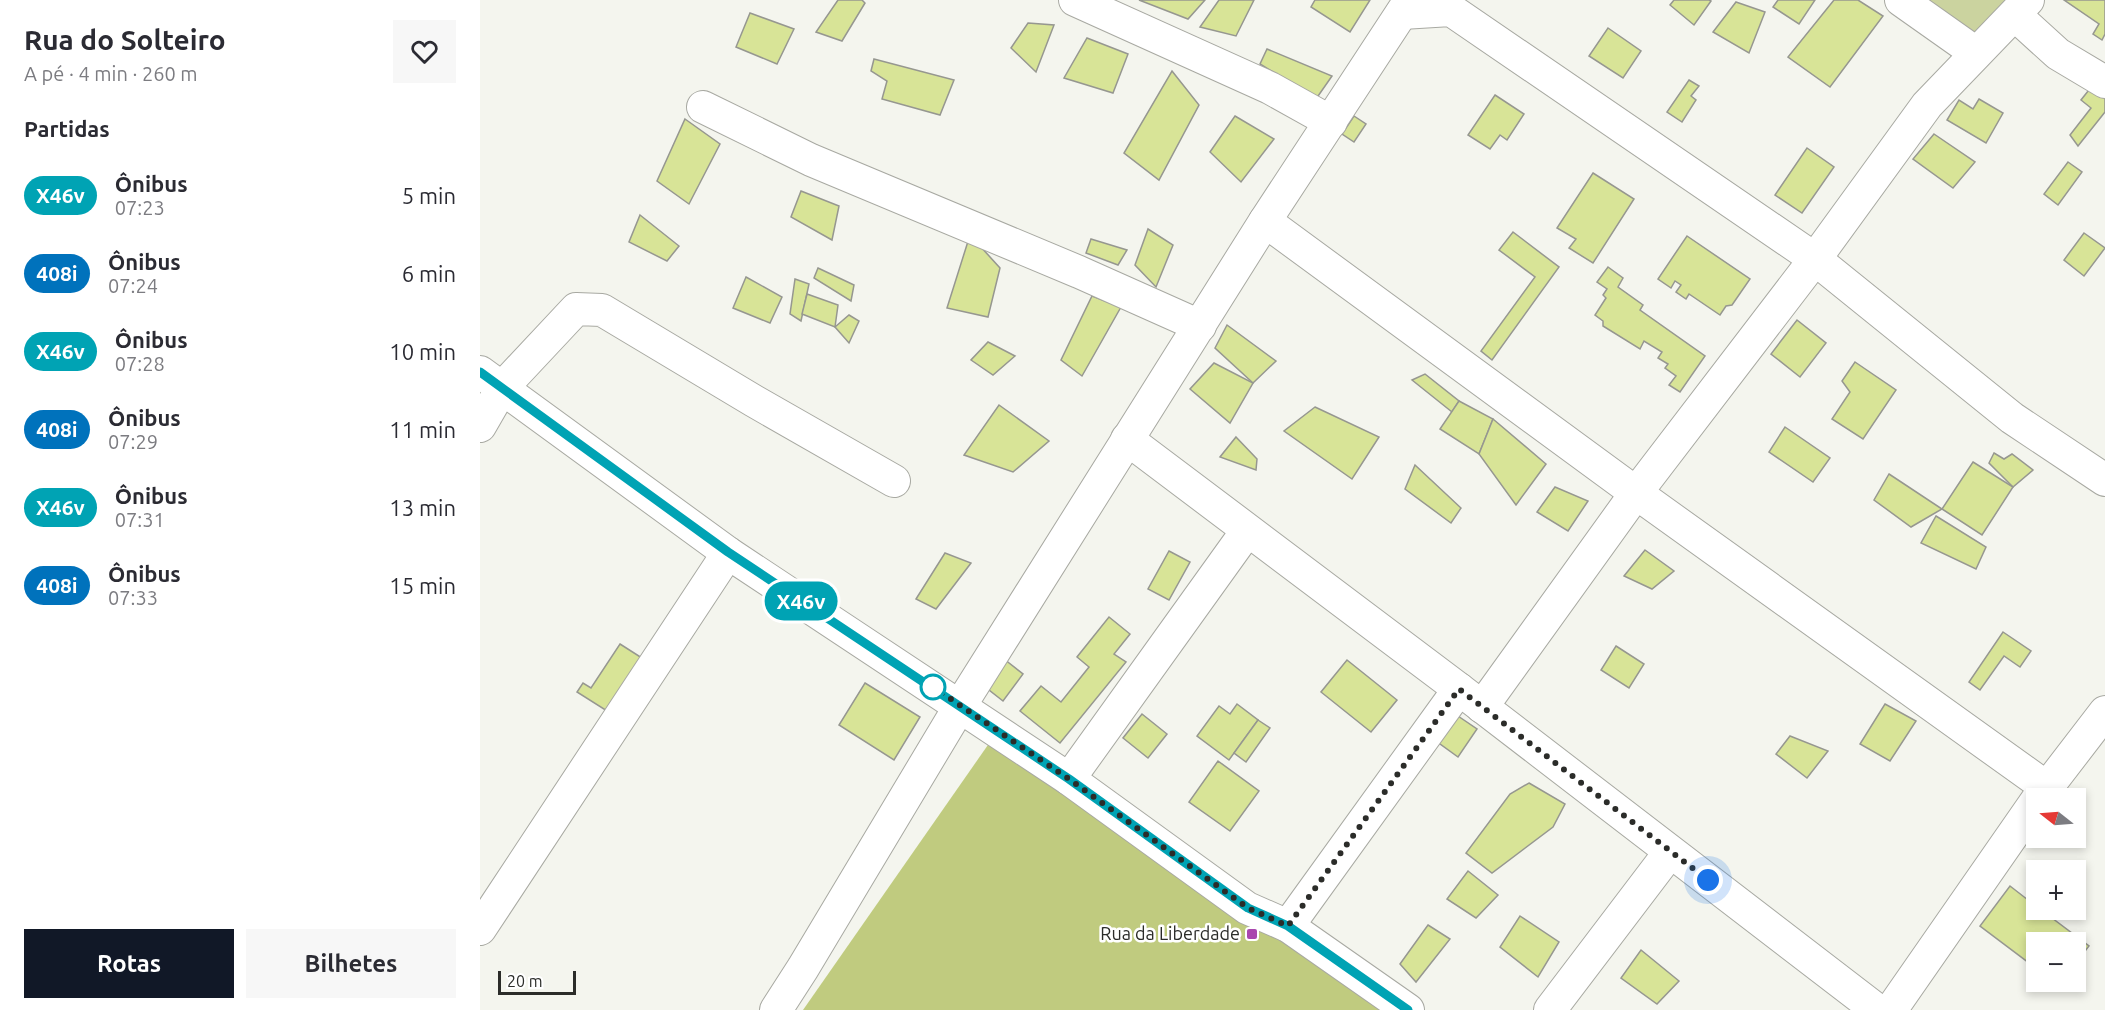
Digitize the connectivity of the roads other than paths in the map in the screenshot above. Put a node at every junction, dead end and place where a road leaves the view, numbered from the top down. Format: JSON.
{"nodes":[{"id":1,"x":1075,"y":0,"type":"edge"},
{"id":2,"x":1901,"y":0,"type":"edge"},
{"id":3,"x":1450,"y":5,"type":"edge"},
{"id":4,"x":1406,"y":6,"type":"edge"},
{"id":5,"x":2021,"y":8,"type":"edge"},
{"id":6,"x":1976,"y":52,"type":"junction"},
{"id":7,"x":2105,"y":82,"type":"edge"},
{"id":8,"x":703,"y":107,"type":"dead end"},
{"id":9,"x":1331,"y":122,"type":"junction"},
{"id":10,"x":1265,"y":221,"type":"junction"},
{"id":11,"x":1815,"y":259,"type":"junction"},
{"id":12,"x":1200,"y":326,"type":"junction"},
{"id":13,"x":491,"y":380,"type":"edge"},
{"id":14,"x":480,"y":426,"type":"edge"},
{"id":15,"x":1127,"y":439,"type":"junction"},
{"id":16,"x":2105,"y":480,"type":"edge"},
{"id":17,"x":894,"y":481,"type":"dead end"},
{"id":18,"x":1636,"y":493,"type":"junction"},
{"id":19,"x":1247,"y":531,"type":"junction"},
{"id":20,"x":728,"y":552,"type":"junction"},
{"id":21,"x":1470,"y":698,"type":"junction"},
{"id":22,"x":960,"y":706,"type":"junction"},
{"id":23,"x":2105,"y":712,"type":"edge"},
{"id":24,"x":1069,"y":779,"type":"junction"},
{"id":25,"x":2032,"y":788,"type":"edge"},
{"id":26,"x":2046,"y":788,"type":"edge"},
{"id":27,"x":2026,"y":816,"type":"edge"},
{"id":28,"x":1670,"y":852,"type":"junction"},
{"id":29,"x":1288,"y":926,"type":"junction"},
{"id":30,"x":480,"y":929,"type":"edge"},
{"id":31,"x":776,"y":1010,"type":"edge"},
{"id":32,"x":1408,"y":1010,"type":"edge"},
{"id":33,"x":1550,"y":1010,"type":"edge"},
{"id":34,"x":1877,"y":1010,"type":"edge"},
{"id":35,"x":1891,"y":1010,"type":"edge"}],
"edges":[{"from":1,"to":9,"type":"street"},
{"from":2,"to":6,"type":"street"},
{"from":3,"to":4,"type":"street"},
{"from":3,"to":11,"type":"street"},
{"from":4,"to":9,"type":"street"},
{"from":5,"to":6,"type":"street"},
{"from":5,"to":7,"type":"street"},
{"from":6,"to":11,"type":"street"},
{"from":8,"to":12,"type":"street"},
{"from":9,"to":10,"type":"street"},
{"from":10,"to":12,"type":"street"},
{"from":10,"to":18,"type":"street"},
{"from":11,"to":16,"type":"street"},
{"from":11,"to":18,"type":"street"},
{"from":12,"to":15,"type":"street"},
{"from":13,"to":14,"type":"street"},
{"from":13,"to":17,"type":"street"},
{"from":13,"to":20,"type":"street"},
{"from":15,"to":19,"type":"street"},
{"from":15,"to":22,"type":"street"},
{"from":18,"to":21,"type":"street"},
{"from":18,"to":25,"type":"street"},
{"from":19,"to":21,"type":"street"},
{"from":19,"to":24,"type":"street"},
{"from":20,"to":22,"type":"street"},
{"from":20,"to":30,"type":"street"},
{"from":21,"to":28,"type":"street"},
{"from":21,"to":29,"type":"street"},
{"from":22,"to":24,"type":"street"},
{"from":22,"to":31,"type":"street"},
{"from":23,"to":26,"type":"street"},
{"from":24,"to":29,"type":"street"},
{"from":27,"to":35,"type":"street"},
{"from":28,"to":33,"type":"street"},
{"from":28,"to":34,"type":"street"},
{"from":29,"to":32,"type":"street"}]}
